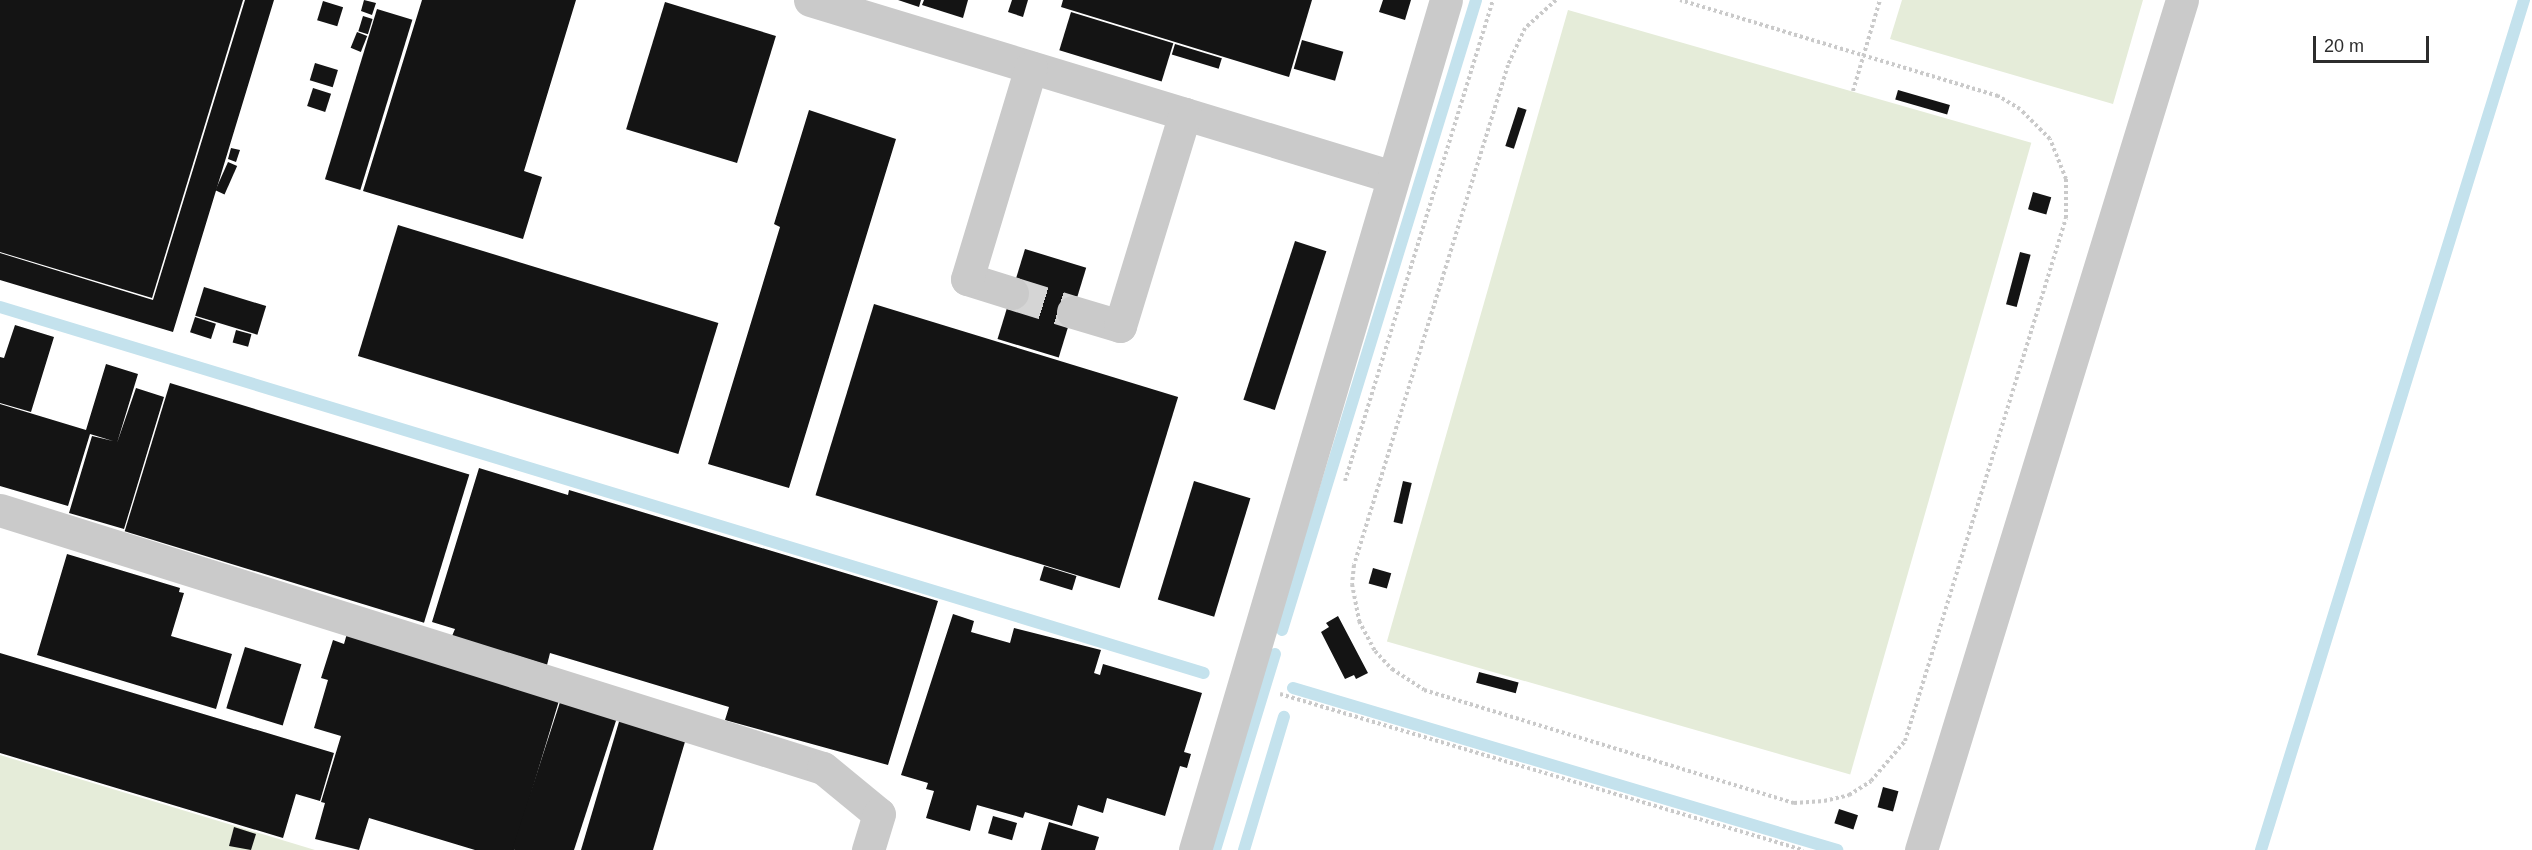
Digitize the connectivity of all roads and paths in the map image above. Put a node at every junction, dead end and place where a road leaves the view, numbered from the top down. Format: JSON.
{"nodes":[{"id":1,"x":810,"y":0,"type":"edge"},
{"id":2,"x":1446,"y":0,"type":"edge"},
{"id":3,"x":1493,"y":0,"type":"edge"},
{"id":4,"x":1556,"y":0,"type":"edge"},
{"id":5,"x":1680,"y":0,"type":"edge"},
{"id":6,"x":1880,"y":0,"type":"edge"},
{"id":7,"x":2182,"y":0,"type":"edge"},
{"id":8,"x":1864,"y":55,"type":"junction"},
{"id":9,"x":1031,"y":67,"type":"junction"},
{"id":10,"x":1852,"y":91,"type":"dead end"},
{"id":11,"x":1185,"y":114,"type":"junction"},
{"id":12,"x":1393,"y":177,"type":"junction"},
{"id":13,"x":1012,"y":293,"type":"tunnel mouth"},
{"id":14,"x":1073,"y":312,"type":"tunnel mouth"},
{"id":15,"x":1343,"y":489,"type":"dead end"},
{"id":16,"x":0,"y":510,"type":"edge"},
{"id":17,"x":1284,"y":682,"type":"dead end"},
{"id":18,"x":1280,"y":694,"type":"junction"},
{"id":19,"x":1277,"y":705,"type":"dead end"},
{"id":20,"x":868,"y":850,"type":"edge"},
{"id":21,"x":1195,"y":850,"type":"edge"},
{"id":22,"x":1803,"y":850,"type":"edge"},
{"id":23,"x":1921,"y":850,"type":"edge"}],
"edges":[{"from":1,"to":9,"type":"street"},
{"from":2,"to":12,"type":"street"},
{"from":3,"to":15,"type":"path"},
{"from":4,"to":8,"type":"path"},
{"from":5,"to":8,"type":"path"},
{"from":6,"to":8,"type":"path"},
{"from":7,"to":23,"type":"street"},
{"from":8,"to":10,"type":"path"},
{"from":9,"to":11,"type":"street"},
{"from":9,"to":13,"type":"street"},
{"from":11,"to":12,"type":"street"},
{"from":11,"to":14,"type":"street"},
{"from":12,"to":21,"type":"street"},
{"from":16,"to":20,"type":"street"},
{"from":17,"to":18,"type":"path"},
{"from":18,"to":19,"type":"path"},
{"from":18,"to":22,"type":"path"}]}
